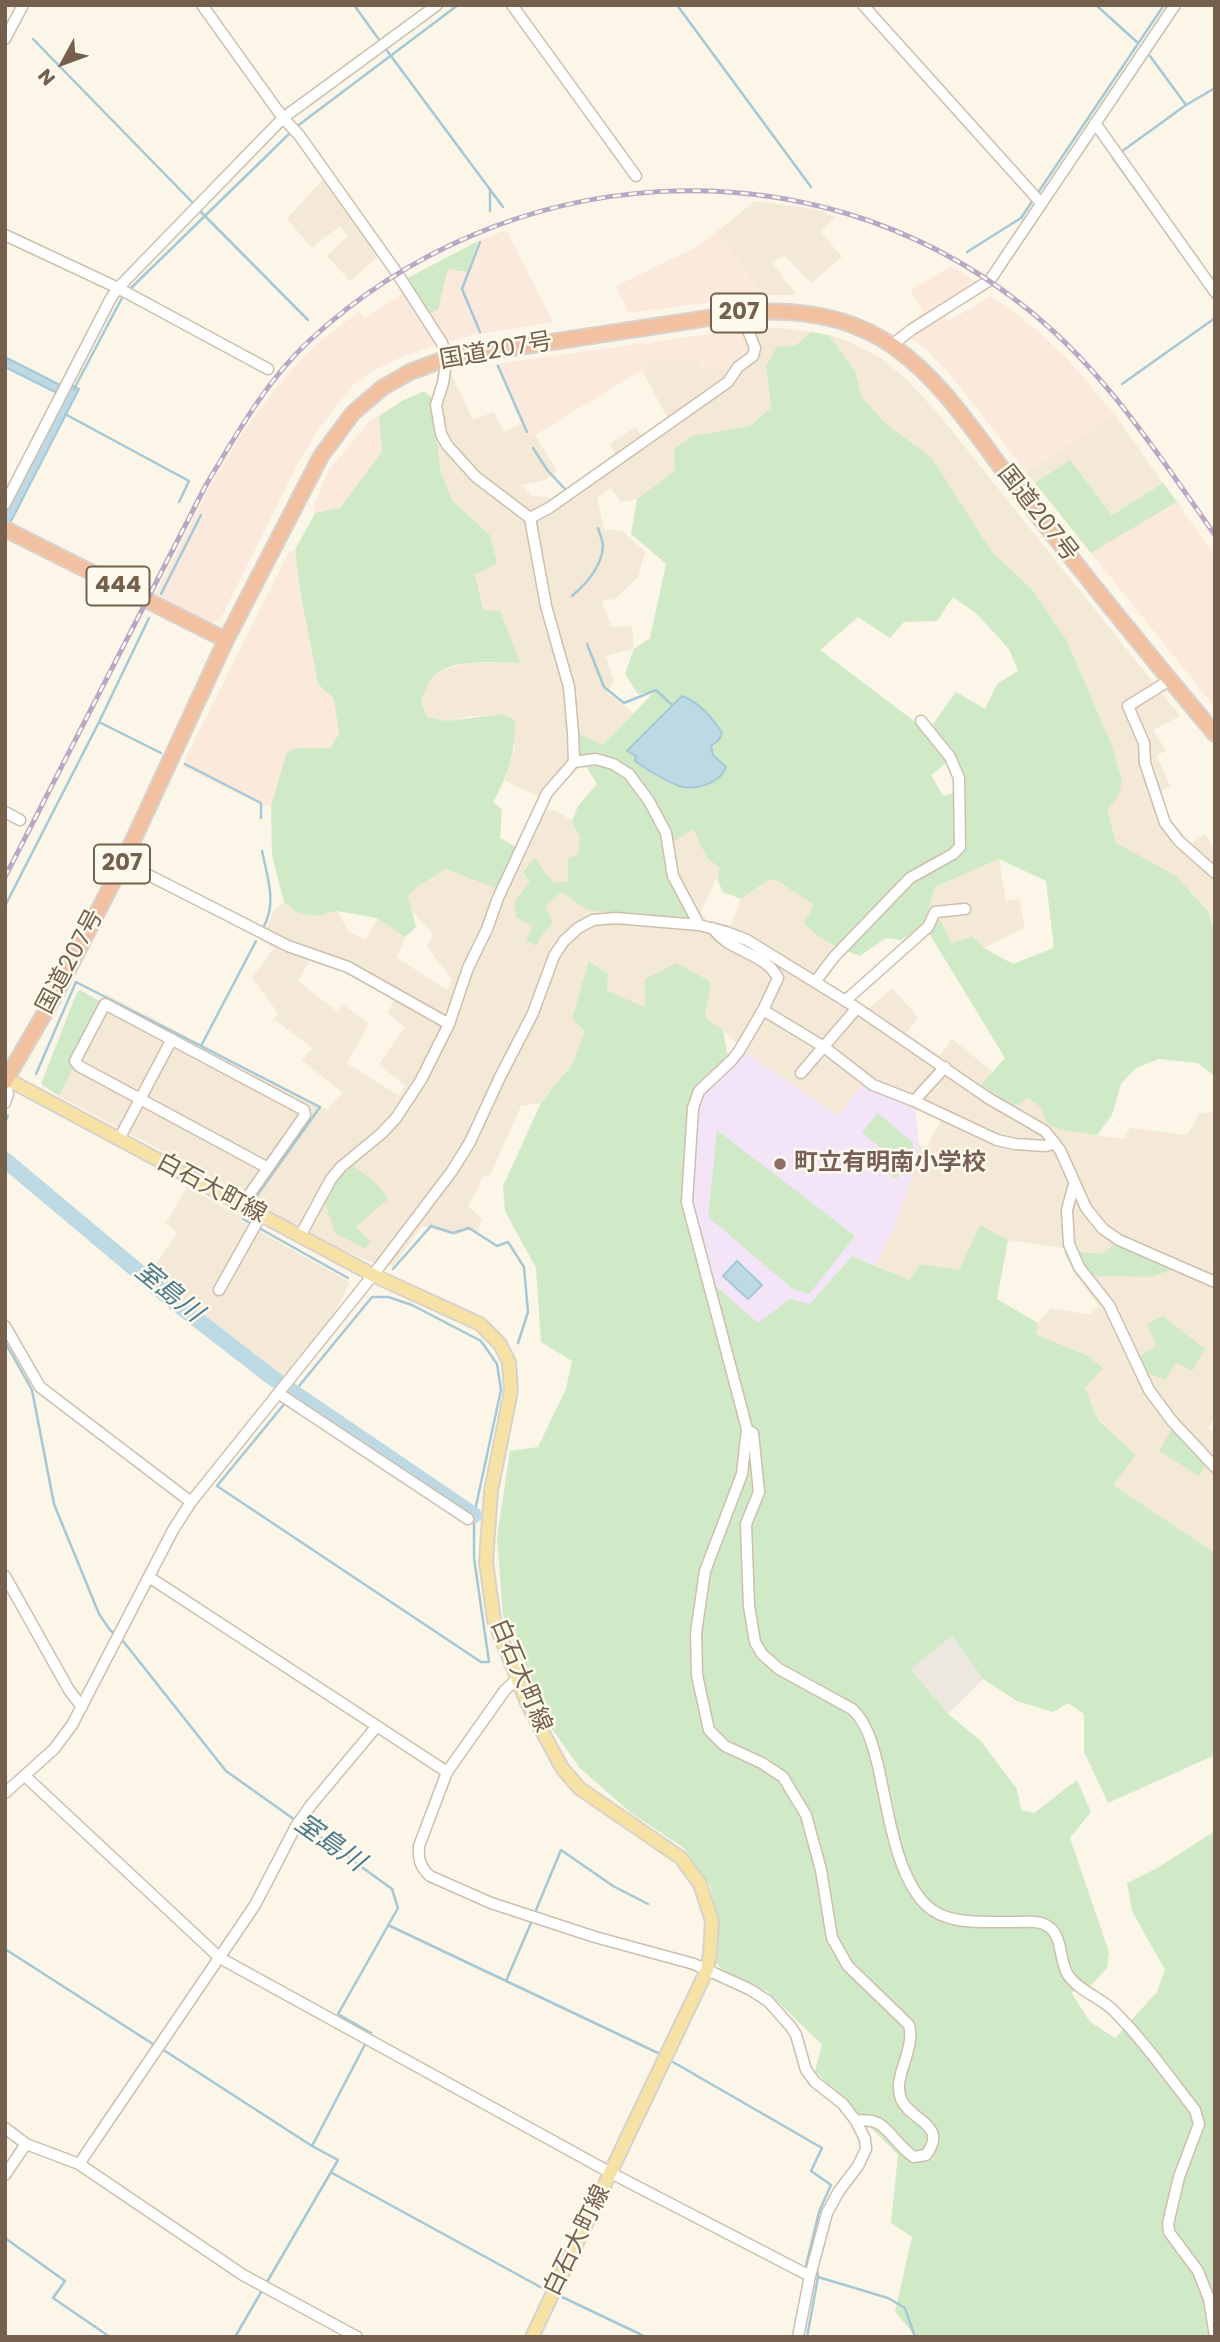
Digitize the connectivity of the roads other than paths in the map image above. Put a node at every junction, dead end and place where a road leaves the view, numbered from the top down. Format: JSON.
{"nodes":[{"id":1,"x":23,"y":5,"type":"edge"},
{"id":2,"x":202,"y":5,"type":"edge"},
{"id":3,"x":437,"y":5,"type":"edge"},
{"id":4,"x":512,"y":5,"type":"edge"},
{"id":5,"x":863,"y":5,"type":"edge"},
{"id":6,"x":1175,"y":5,"type":"edge"},
{"id":7,"x":5,"y":39,"type":"edge"},
{"id":8,"x":1095,"y":123,"type":"junction"},
{"id":9,"x":290,"y":125,"type":"junction"},
{"id":10,"x":636,"y":176,"type":"dead end"},
{"id":11,"x":1037,"y":200,"type":"junction"},
{"id":12,"x":5,"y":235,"type":"edge"},
{"id":13,"x":124,"y":291,"type":"junction"},
{"id":14,"x":1215,"y":292,"type":"edge"},
{"id":15,"x":741,"y":313,"type":"junction"},
{"id":16,"x":892,"y":345,"type":"junction"},
{"id":17,"x":447,"y":358,"type":"junction"},
{"id":18,"x":268,"y":369,"type":"dead end"},
{"id":19,"x":5,"y":504,"type":"edge"},
{"id":20,"x":530,"y":518,"type":"junction"},
{"id":21,"x":8,"y":531,"type":"edge"},
{"id":22,"x":226,"y":640,"type":"junction"},
{"id":23,"x":1170,"y":680,"type":"junction"},
{"id":24,"x":921,"y":722,"type":"dead end"},
{"id":25,"x":1215,"y":734,"type":"edge"},
{"id":26,"x":573,"y":762,"type":"junction"},
{"id":27,"x":5,"y":813,"type":"edge"},
{"id":28,"x":20,"y":820,"type":"dead end"},
{"id":29,"x":123,"y":862,"type":"junction"},
{"id":30,"x":1215,"y":873,"type":"edge"},
{"id":31,"x":965,"y":909,"type":"dead end"},
{"id":32,"x":699,"y":925,"type":"junction"},
{"id":33,"x":712,"y":928,"type":"junction"},
{"id":34,"x":815,"y":982,"type":"junction"},
{"id":35,"x":845,"y":1001,"type":"junction"},
{"id":36,"x":857,"y":1008,"type":"junction"},
{"id":37,"x":763,"y":1010,"type":"junction"},
{"id":38,"x":449,"y":1024,"type":"junction"},
{"id":39,"x":172,"y":1039,"type":"junction"},
{"id":40,"x":824,"y":1047,"type":"junction"},
{"id":41,"x":945,"y":1067,"type":"junction"},
{"id":42,"x":801,"y":1073,"type":"dead end"},
{"id":43,"x":6,"y":1080,"type":"edge"},
{"id":44,"x":140,"y":1099,"type":"junction"},
{"id":45,"x":914,"y":1101,"type":"junction"},
{"id":46,"x":5,"y":1103,"type":"edge"},
{"id":47,"x":119,"y":1139,"type":"junction"},
{"id":48,"x":1055,"y":1143,"type":"junction"},
{"id":49,"x":268,"y":1168,"type":"junction"},
{"id":50,"x":1074,"y":1184,"type":"junction"},
{"id":51,"x":242,"y":1205,"type":"junction"},
{"id":52,"x":257,"y":1222,"type":"junction"},
{"id":53,"x":300,"y":1236,"type":"junction"},
{"id":54,"x":373,"y":1275,"type":"junction"},
{"id":55,"x":1215,"y":1282,"type":"edge"},
{"id":56,"x":219,"y":1290,"type":"dead end"},
{"id":57,"x":5,"y":1326,"type":"edge"},
{"id":58,"x":284,"y":1397,"type":"junction"},
{"id":59,"x":747,"y":1429,"type":"junction"},
{"id":60,"x":1215,"y":1467,"type":"edge"},
{"id":61,"x":191,"y":1502,"type":"junction"},
{"id":62,"x":468,"y":1519,"type":"dead end"},
{"id":63,"x":5,"y":1576,"type":"edge"},
{"id":64,"x":149,"y":1577,"type":"junction"},
{"id":65,"x":516,"y":1680,"type":"junction"},
{"id":66,"x":82,"y":1707,"type":"junction"},
{"id":67,"x":377,"y":1726,"type":"junction"},
{"id":68,"x":447,"y":1772,"type":"junction"},
{"id":69,"x":25,"y":1776,"type":"junction"},
{"id":70,"x":5,"y":1793,"type":"edge"},
{"id":71,"x":220,"y":1958,"type":"junction"},
{"id":72,"x":707,"y":1970,"type":"junction"},
{"id":73,"x":856,"y":2121,"type":"junction"},
{"id":74,"x":5,"y":2128,"type":"edge"},
{"id":75,"x":26,"y":2144,"type":"junction"},
{"id":76,"x":79,"y":2164,"type":"junction"},
{"id":77,"x":611,"y":2173,"type":"junction"},
{"id":78,"x":5,"y":2175,"type":"edge"},
{"id":79,"x":810,"y":2276,"type":"junction"},
{"id":80,"x":1215,"y":2336,"type":"edge"},
{"id":81,"x":358,"y":2337,"type":"edge"},
{"id":82,"x":532,"y":2337,"type":"edge"},
{"id":83,"x":797,"y":2337,"type":"edge"}],
"edges":[{"from":1,"to":7,"type":"street"},
{"from":2,"to":9,"type":"street"},
{"from":3,"to":9,"type":"street"},
{"from":4,"to":10,"type":"street"},
{"from":5,"to":11,"type":"street"},
{"from":6,"to":8,"type":"street"},
{"from":8,"to":11,"type":"street"},
{"from":8,"to":14,"type":"street"},
{"from":9,"to":13,"type":"street"},
{"from":9,"to":17,"type":"street"},
{"from":11,"to":16,"type":"street"},
{"from":12,"to":13,"type":"street"},
{"from":13,"to":18,"type":"street"},
{"from":13,"to":19,"type":"street"},
{"from":15,"to":16,"type":"highway","name":"国道207号","number":"207"},
{"from":15,"to":17,"type":"highway","name":"国道207号","number":"207"},
{"from":15,"to":20,"type":"street"},
{"from":16,"to":23,"type":"highway","name":"国道207号","number":"207"},
{"from":17,"to":20,"type":"street"},
{"from":17,"to":22,"type":"highway","name":"国道207号","number":"207"},
{"from":20,"to":26,"type":"street"},
{"from":21,"to":22,"type":"highway","number":"444"},
{"from":22,"to":29,"type":"highway","name":"国道207号","number":"207"},
{"from":23,"to":25,"type":"highway","name":"国道207号","number":"207"},
{"from":23,"to":30,"type":"street"},
{"from":24,"to":34,"type":"street"},
{"from":26,"to":32,"type":"street"},
{"from":26,"to":38,"type":"street"},
{"from":27,"to":28,"type":"street"},
{"from":29,"to":38,"type":"street"},
{"from":29,"to":43,"type":"highway","name":"国道207号","number":"207"},
{"from":31,"to":35,"type":"street"},
{"from":32,"to":33,"type":"street"},
{"from":32,"to":54,"type":"street"},
{"from":33,"to":34,"type":"street"},
{"from":33,"to":37,"type":"street"},
{"from":34,"to":35,"type":"street"},
{"from":35,"to":36,"type":"street"},
{"from":36,"to":40,"type":"street"},
{"from":36,"to":41,"type":"street"},
{"from":37,"to":40,"type":"street"},
{"from":37,"to":59,"type":"street"},
{"from":38,"to":53,"type":"street"},
{"from":39,"to":44,"type":"street"},
{"from":39,"to":44,"type":"street"},
{"from":39,"to":49,"type":"street"},
{"from":40,"to":42,"type":"street"},
{"from":40,"to":45,"type":"street"},
{"from":41,"to":45,"type":"street"},
{"from":41,"to":48,"type":"street"},
{"from":43,"to":46,"type":"street"},
{"from":43,"to":47,"type":"main road","name":"白石大町線"},
{"from":44,"to":47,"type":"street"},
{"from":44,"to":49,"type":"street"},
{"from":45,"to":48,"type":"street"},
{"from":47,"to":51,"type":"main road","name":"白石大町線"},
{"from":48,"to":50,"type":"street"},
{"from":49,"to":51,"type":"street"},
{"from":50,"to":55,"type":"street"},
{"from":50,"to":60,"type":"street"},
{"from":51,"to":52,"type":"main road","name":"白石大町線"},
{"from":52,"to":53,"type":"main road","name":"白石大町線"},
{"from":52,"to":56,"type":"street"},
{"from":53,"to":54,"type":"main road","name":"白石大町線"},
{"from":54,"to":58,"type":"street"},
{"from":54,"to":65,"type":"main road","name":"白石大町線"},
{"from":57,"to":61,"type":"street"},
{"from":58,"to":61,"type":"street"},
{"from":58,"to":62,"type":"street"},
{"from":59,"to":73,"type":"street"},
{"from":59,"to":80,"type":"street"},
{"from":61,"to":64,"type":"street"},
{"from":63,"to":66,"type":"street"},
{"from":64,"to":66,"type":"street"},
{"from":64,"to":67,"type":"street"},
{"from":65,"to":68,"type":"street"},
{"from":65,"to":72,"type":"main road","name":"白石大町線"},
{"from":66,"to":69,"type":"street"},
{"from":67,"to":68,"type":"street"},
{"from":67,"to":71,"type":"street"},
{"from":68,"to":72,"type":"street"},
{"from":69,"to":70,"type":"street"},
{"from":69,"to":71,"type":"street"},
{"from":71,"to":76,"type":"street"},
{"from":71,"to":77,"type":"street"},
{"from":72,"to":73,"type":"street"},
{"from":72,"to":77,"type":"main road","name":"白石大町線"},
{"from":73,"to":79,"type":"street"},
{"from":74,"to":75,"type":"street"},
{"from":75,"to":76,"type":"street"},
{"from":75,"to":78,"type":"street"},
{"from":76,"to":81,"type":"street"},
{"from":77,"to":79,"type":"street"},
{"from":77,"to":82,"type":"main road","name":"白石大町線"},
{"from":79,"to":83,"type":"street"}]}
